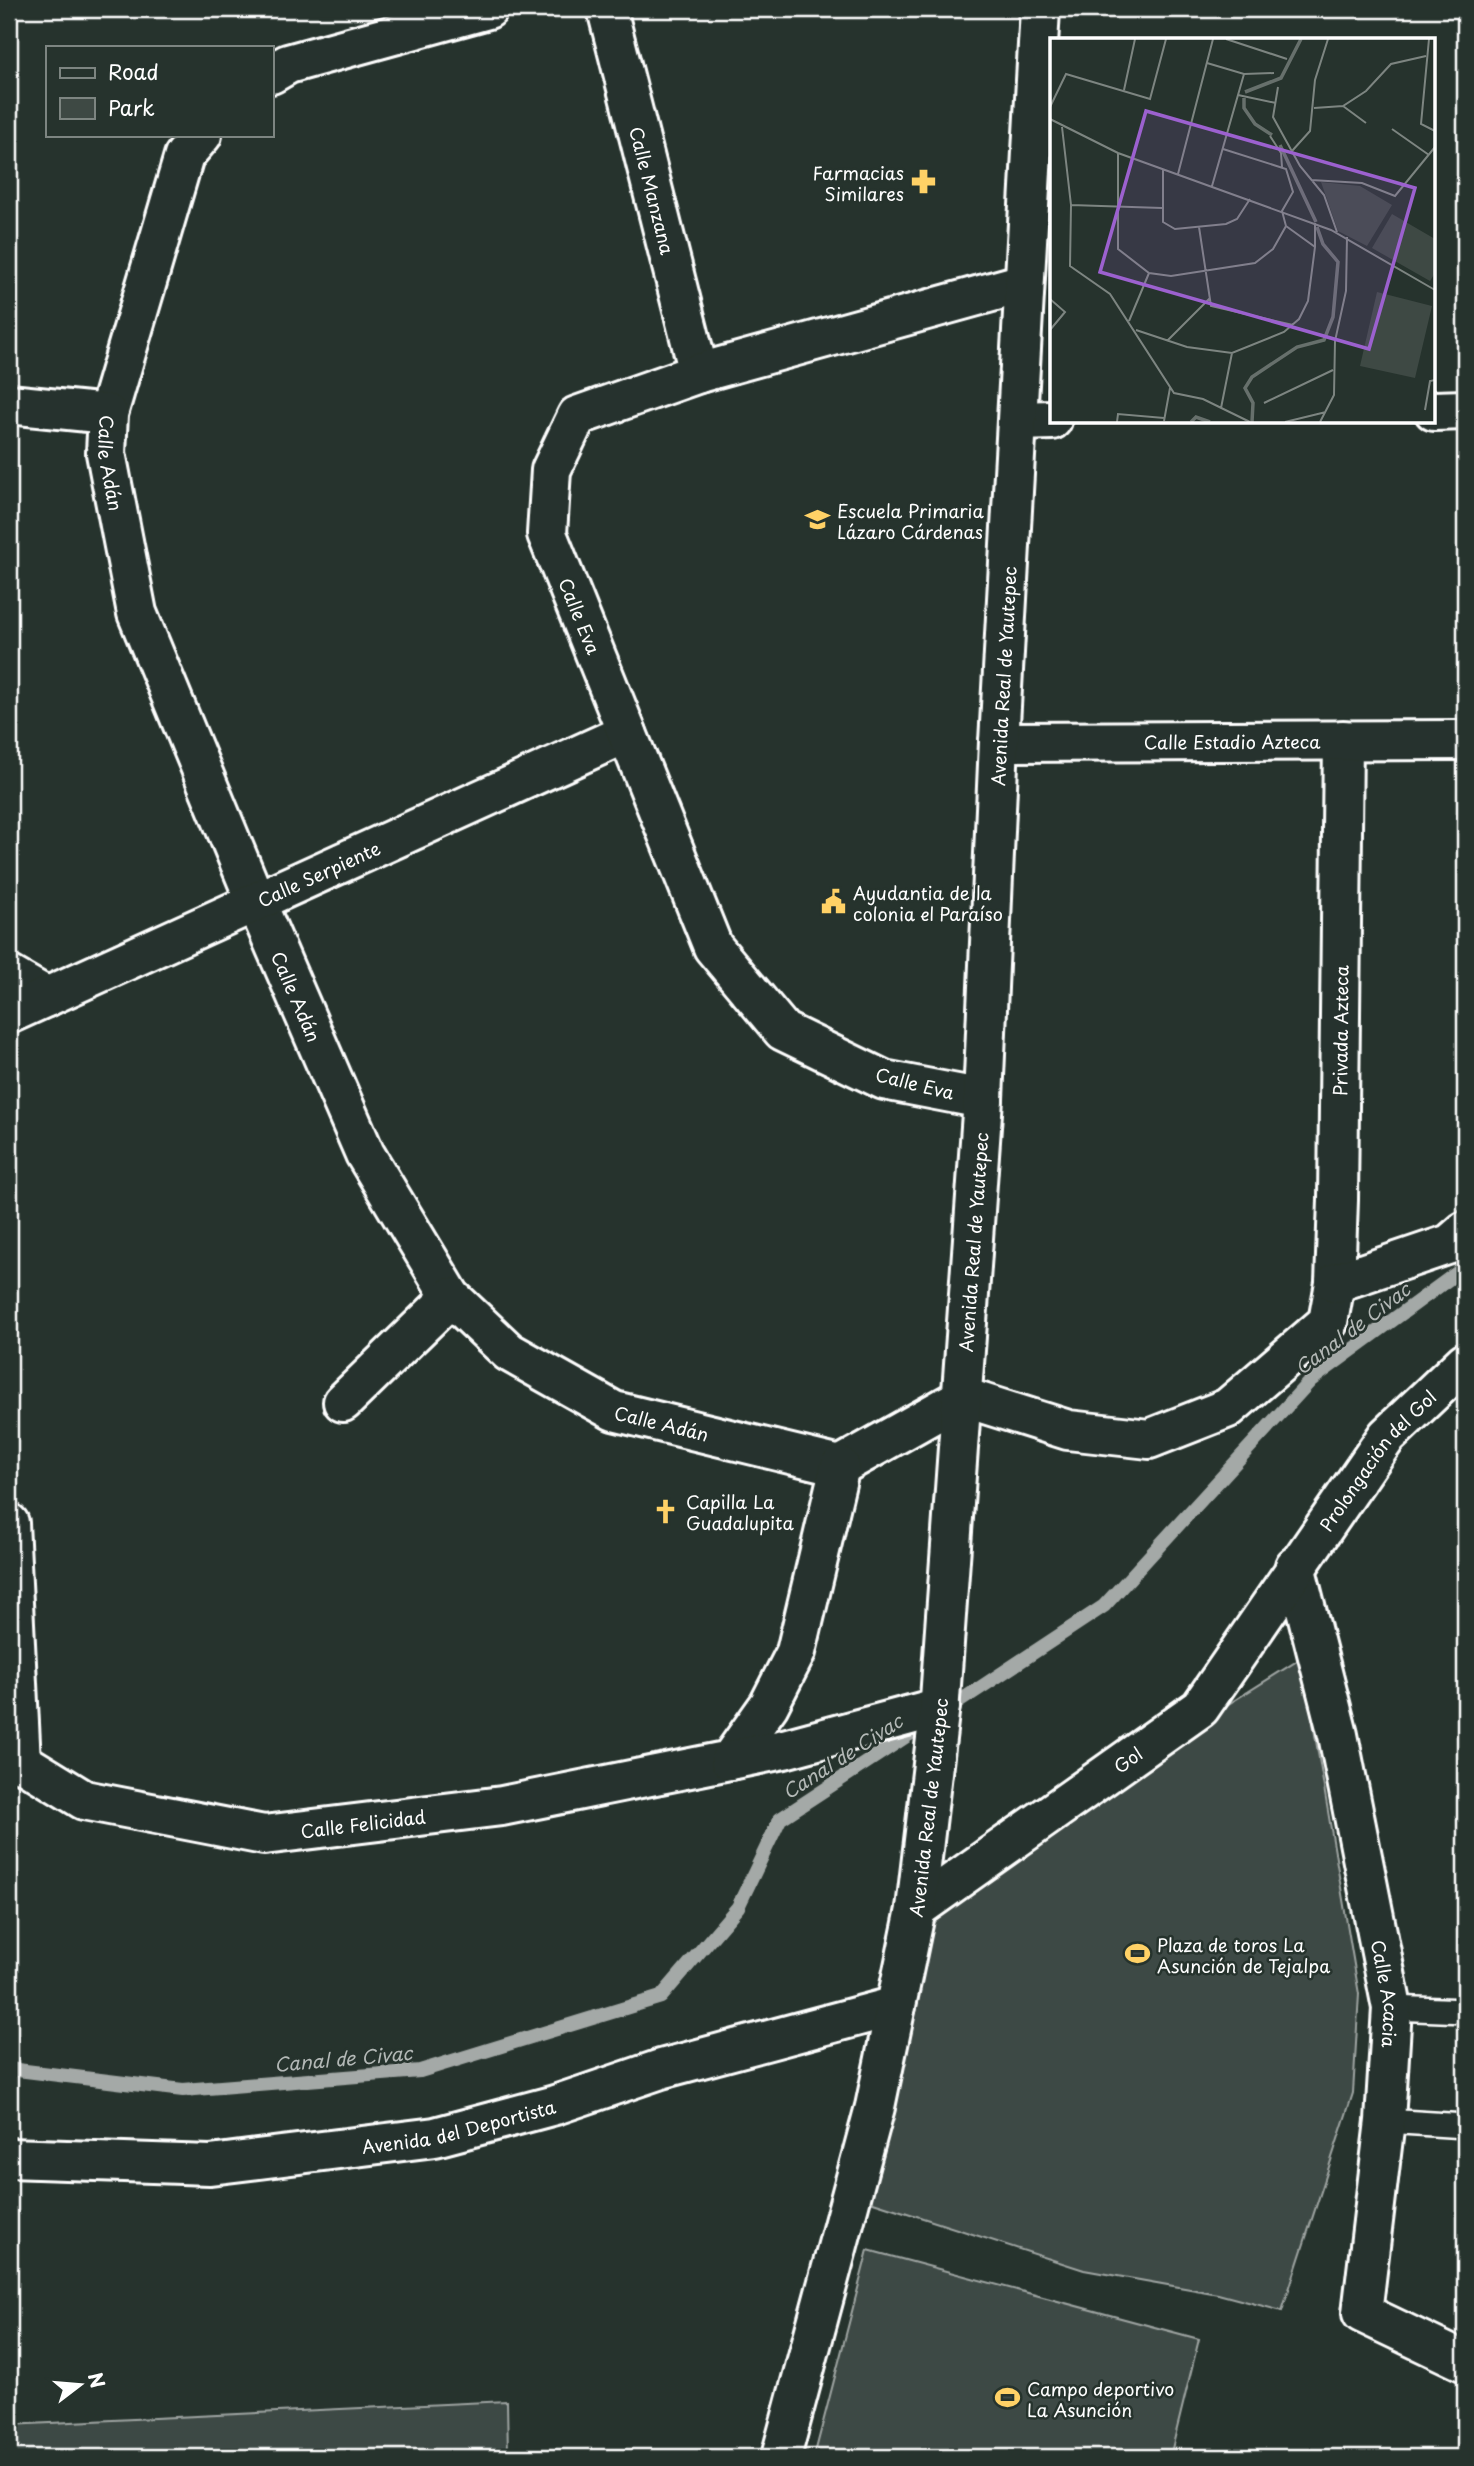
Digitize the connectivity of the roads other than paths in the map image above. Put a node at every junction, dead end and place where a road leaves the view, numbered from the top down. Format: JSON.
{"nodes":[{"id":1,"x":488,"y":9,"type":"edge"},
{"id":2,"x":607,"y":9,"type":"edge"},
{"id":3,"x":1040,"y":9,"type":"edge"},
{"id":4,"x":273,"y":73,"type":"edge"},
{"id":5,"x":201,"y":136,"type":"edge"},
{"id":6,"x":1024,"y":283,"type":"junction"},
{"id":7,"x":699,"y":373,"type":"junction"},
{"id":8,"x":9,"y":404,"type":"edge"},
{"id":9,"x":1465,"y":410,"type":"edge"},
{"id":10,"x":1436,"y":411,"type":"edge"},
{"id":11,"x":108,"y":414,"type":"junction"},
{"id":12,"x":1036,"y":420,"type":"edge"},
{"id":13,"x":627,"y":733,"type":"junction"},
{"id":14,"x":1343,"y":740,"type":"junction"},
{"id":15,"x":1465,"y":740,"type":"edge"},
{"id":16,"x":999,"y":742,"type":"junction"},
{"id":17,"x":256,"y":902,"type":"junction"},
{"id":18,"x":9,"y":975,"type":"edge"},
{"id":19,"x":47,"y":996,"type":"junction"},
{"id":20,"x":9,"y":1014,"type":"edge"},
{"id":21,"x":983,"y":1099,"type":"junction"},
{"id":22,"x":1465,"y":1231,"type":"edge"},
{"id":23,"x":1335,"y":1283,"type":"junction"},
{"id":24,"x":451,"y":1297,"type":"junction"},
{"id":25,"x":1465,"y":1362,"type":"edge"},
{"id":26,"x":963,"y":1397,"type":"junction"},
{"id":27,"x":343,"y":1402,"type":"dead end"},
{"id":28,"x":840,"y":1466,"type":"junction"},
{"id":29,"x":9,"y":1523,"type":"edge"},
{"id":30,"x":1295,"y":1566,"type":"junction"},
{"id":31,"x":939,"y":1710,"type":"junction"},
{"id":32,"x":15,"y":1758,"type":"edge"},
{"id":33,"x":730,"y":1760,"type":"junction"},
{"id":34,"x":916,"y":1909,"type":"junction"},
{"id":35,"x":897,"y":2006,"type":"junction"},
{"id":36,"x":1392,"y":2008,"type":"junction"},
{"id":37,"x":1465,"y":2011,"type":"edge"},
{"id":38,"x":1385,"y":2121,"type":"junction"},
{"id":39,"x":1465,"y":2126,"type":"edge"},
{"id":40,"x":9,"y":2158,"type":"edge"},
{"id":41,"x":1465,"y":2362,"type":"edge"},
{"id":42,"x":781,"y":2457,"type":"edge"}],
"edges":[{"from":1,"to":4,"type":"street"},
{"from":2,"to":7,"type":"street","name":"Calle Manzana"},
{"from":3,"to":6,"type":"street","name":"Avenida Real de Yautepec"},
{"from":5,"to":11,"type":"street","name":"Calle Adán"},
{"from":6,"to":7,"type":"street","name":"Calle Eva"},
{"from":6,"to":12,"type":"street","name":"Avenida Real de Yautepec"},
{"from":7,"to":13,"type":"street","name":"Calle Eva"},
{"from":8,"to":11,"type":"street"},
{"from":9,"to":10,"type":"street"},
{"from":11,"to":17,"type":"street","name":"Calle Adán"},
{"from":12,"to":16,"type":"street","name":"Avenida Real de Yautepec"},
{"from":13,"to":17,"type":"street","name":"Calle Serpiente"},
{"from":13,"to":21,"type":"street","name":"Calle Eva"},
{"from":14,"to":15,"type":"street","name":"Calle Estadio Azteca"},
{"from":14,"to":16,"type":"street","name":"Calle Estadio Azteca"},
{"from":14,"to":23,"type":"street","name":"Privada Azteca"},
{"from":16,"to":21,"type":"street","name":"Avenida Real de Yautepec"},
{"from":17,"to":19,"type":"street","name":"Calle Serpiente"},
{"from":17,"to":24,"type":"street","name":"Calle Adán"},
{"from":18,"to":19,"type":"street"},
{"from":19,"to":20,"type":"street","name":"Calle Serpiente"},
{"from":21,"to":26,"type":"street","name":"Avenida Real de Yautepec"},
{"from":22,"to":23,"type":"street"},
{"from":23,"to":26,"type":"street","name":"Privada Azteca"},
{"from":24,"to":27,"type":"street"},
{"from":24,"to":28,"type":"street","name":"Calle Adán"},
{"from":25,"to":30,"type":"street","name":"Prolongación del Gol"},
{"from":26,"to":28,"type":"street"},
{"from":26,"to":31,"type":"street","name":"Avenida Real de Yautepec"},
{"from":28,"to":33,"type":"street"},
{"from":29,"to":32,"type":"street"},
{"from":30,"to":34,"type":"street","name":"Gol"},
{"from":30,"to":36,"type":"street","name":"Calle Acacia"},
{"from":31,"to":33,"type":"street","name":"Calle Felicidad"},
{"from":31,"to":34,"type":"street","name":"Avenida Real de Yautepec"},
{"from":32,"to":33,"type":"street","name":"Calle Felicidad"},
{"from":34,"to":35,"type":"street","name":"Avenida Real de Yautepec"},
{"from":35,"to":40,"type":"street","name":"Avenida del Deportista"},
{"from":35,"to":42,"type":"street","name":"Avenida Real de Yautepec"},
{"from":36,"to":37,"type":"lane"},
{"from":36,"to":38,"type":"street","name":"Calle Acacia"},
{"from":38,"to":39,"type":"lane"},
{"from":38,"to":41,"type":"street","name":"Calle Acacia"}]}
